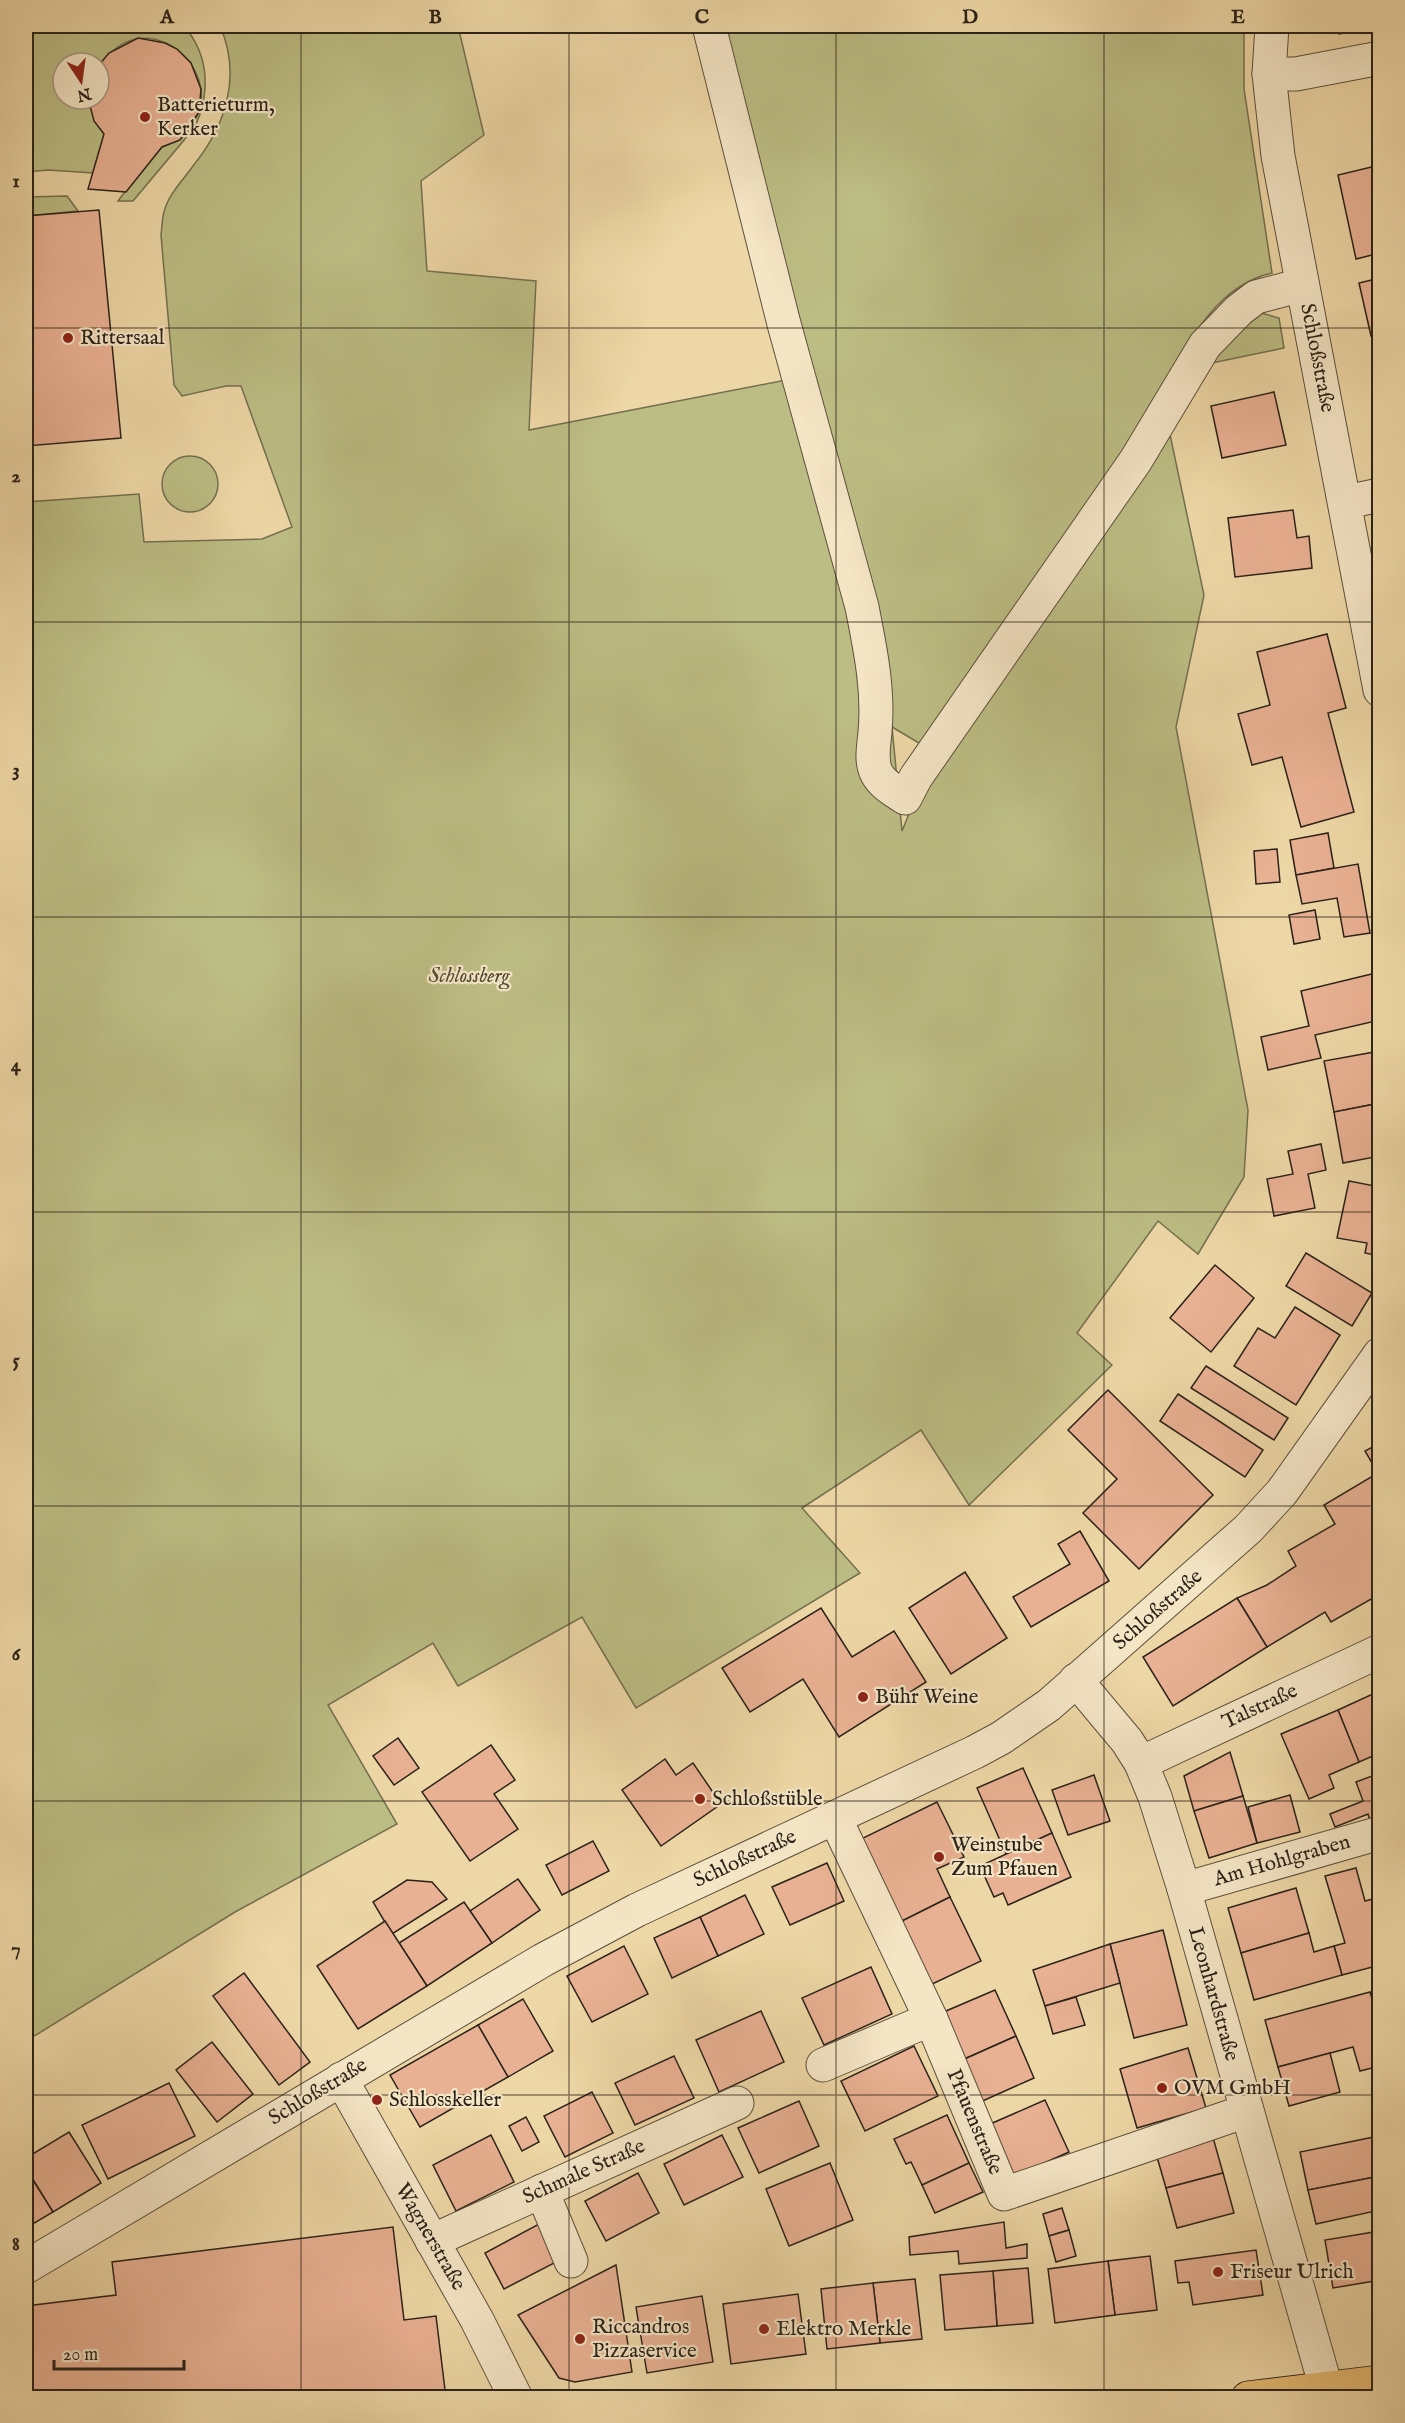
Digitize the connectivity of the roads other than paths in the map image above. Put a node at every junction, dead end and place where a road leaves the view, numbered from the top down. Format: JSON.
{"nodes":[{"id":1,"x":709,"y":26,"type":"edge"},
{"id":2,"x":1272,"y":26,"type":"edge"},
{"id":3,"x":1380,"y":58,"type":"edge"},
{"id":4,"x":1269,"y":75,"type":"junction"},
{"id":5,"x":1302,"y":285,"type":"junction"},
{"id":6,"x":1380,"y":495,"type":"edge"},
{"id":7,"x":1346,"y":502,"type":"junction"},
{"id":8,"x":1380,"y":690,"type":"edge"},
{"id":9,"x":1380,"y":1354,"type":"edge"},
{"id":10,"x":1380,"y":1651,"type":"edge"},
{"id":11,"x":1076,"y":1680,"type":"junction"},
{"id":12,"x":1141,"y":1763,"type":"junction"},
{"id":13,"x":834,"y":1818,"type":"junction"},
{"id":14,"x":1380,"y":1833,"type":"edge"},
{"id":15,"x":1184,"y":1889,"type":"junction"},
{"id":16,"x":931,"y":2019,"type":"junction"},
{"id":17,"x":823,"y":2065,"type":"dead end"},
{"id":18,"x":341,"y":2079,"type":"junction"},
{"id":19,"x":737,"y":2103,"type":"dead end"},
{"id":20,"x":1246,"y":2111,"type":"junction"},
{"id":21,"x":542,"y":2191,"type":"junction"},
{"id":22,"x":432,"y":2241,"type":"junction"},
{"id":23,"x":571,"y":2261,"type":"dead end"},
{"id":24,"x":26,"y":2267,"type":"edge"},
{"id":25,"x":1380,"y":2382,"type":"edge"},
{"id":26,"x":1328,"y":2393,"type":"edge"},
{"id":27,"x":516,"y":2397,"type":"edge"},
{"id":28,"x":1248,"y":2397,"type":"edge"}],
"edges":[{"from":1,"to":5,"type":"street"},
{"from":2,"to":4,"type":"street","name":"Schloßstraße"},
{"from":3,"to":4,"type":"street"},
{"from":4,"to":5,"type":"street","name":"Schloßstraße"},
{"from":5,"to":7,"type":"street","name":"Schloßstraße"},
{"from":6,"to":7,"type":"street"},
{"from":7,"to":8,"type":"street","name":"Schloßstraße"},
{"from":9,"to":11,"type":"street","name":"Schloßstraße"},
{"from":10,"to":12,"type":"street","name":"Talstraße"},
{"from":11,"to":12,"type":"street","name":"Leonhardstraße"},
{"from":11,"to":13,"type":"street","name":"Schloßstraße"},
{"from":12,"to":15,"type":"street","name":"Leonhardstraße"},
{"from":13,"to":16,"type":"street","name":"Pfauenstraße"},
{"from":13,"to":18,"type":"street","name":"Schloßstraße"},
{"from":14,"to":15,"type":"street","name":"Am Hohlgraben"},
{"from":15,"to":20,"type":"street","name":"Leonhardstraße"},
{"from":16,"to":17,"type":"street"},
{"from":16,"to":20,"type":"street","name":"Pfauenstraße"},
{"from":18,"to":22,"type":"street","name":"Wagnerstraße"},
{"from":18,"to":24,"type":"street","name":"Schloßstraße"},
{"from":19,"to":21,"type":"street","name":"Schmale Straße"},
{"from":20,"to":26,"type":"street","name":"Leonhardstraße"},
{"from":21,"to":22,"type":"street","name":"Schmale Straße"},
{"from":21,"to":23,"type":"street"},
{"from":22,"to":27,"type":"street","name":"Wagnerstraße"},
{"from":25,"to":26,"type":"main road"},
{"from":26,"to":28,"type":"main road"}]}
